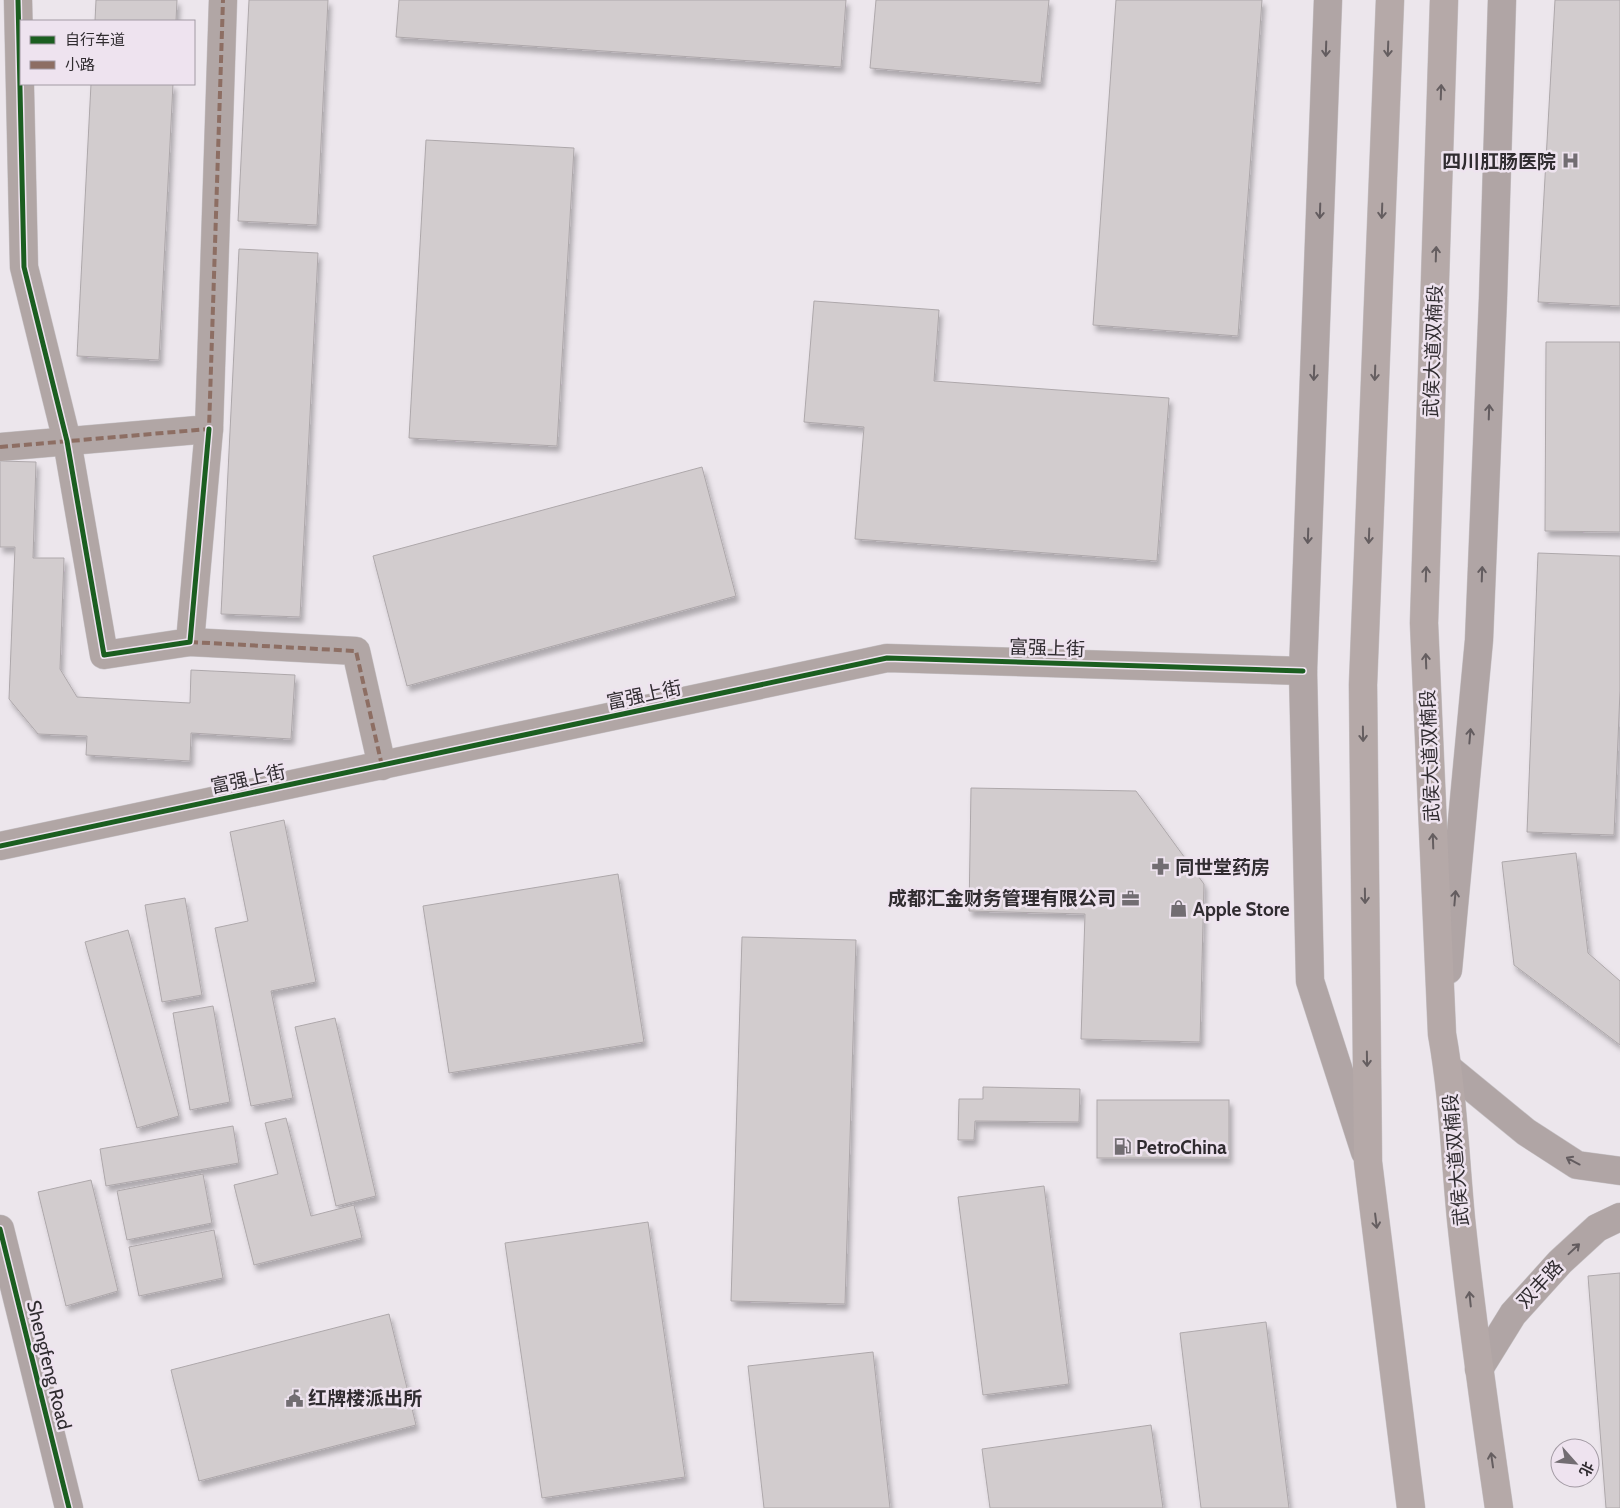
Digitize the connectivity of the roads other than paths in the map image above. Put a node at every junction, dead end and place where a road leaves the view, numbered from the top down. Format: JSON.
{"nodes":[{"id":1,"x":18,"y":0,"type":"edge"},
{"id":2,"x":223,"y":0,"type":"edge"},
{"id":3,"x":1328,"y":0,"type":"edge"},
{"id":4,"x":1390,"y":0,"type":"edge"},
{"id":5,"x":1444,"y":0,"type":"edge"},
{"id":6,"x":1502,"y":0,"type":"edge"},
{"id":7,"x":209,"y":429,"type":"junction"},
{"id":8,"x":67,"y":441,"type":"junction"},
{"id":9,"x":0,"y":446,"type":"edge"},
{"id":10,"x":190,"y":642,"type":"junction"},
{"id":11,"x":1303,"y":671,"type":"junction"},
{"id":12,"x":382,"y":766,"type":"junction"},
{"id":13,"x":0,"y":846,"type":"edge"},
{"id":14,"x":1442,"y":1034,"type":"junction"},
{"id":15,"x":1448,"y":1068,"type":"junction"},
{"id":16,"x":1368,"y":1162,"type":"junction"},
{"id":17,"x":1620,"y":1172,"type":"edge"},
{"id":18,"x":1620,"y":1217,"type":"edge"},
{"id":19,"x":0,"y":1229,"type":"edge"},
{"id":20,"x":1479,"y":1369,"type":"junction"},
{"id":21,"x":69,"y":1508,"type":"edge"},
{"id":22,"x":1411,"y":1508,"type":"edge"},
{"id":23,"x":1499,"y":1508,"type":"edge"}],
"edges":[{"from":1,"to":8,"type":"street"},
{"from":2,"to":7,"type":"street"},
{"from":3,"to":11,"type":"main road","one_way":true},
{"from":4,"to":16,"type":"main road","one_way":true},
{"from":14,"to":5,"type":"main road","name":"武侯大道双楠段","one_way":true},
{"from":14,"to":6,"type":"main road","one_way":true},
{"from":7,"to":8,"type":"street"},
{"from":7,"to":10,"type":"street"},
{"from":8,"to":9,"type":"street"},
{"from":8,"to":10,"type":"street"},
{"from":10,"to":12,"type":"street"},
{"from":11,"to":12,"type":"street","name":"富强上街"},
{"from":11,"to":16,"type":"main road"},
{"from":12,"to":13,"type":"street","name":"富强上街"},
{"from":14,"to":15,"type":"main road","name":"武侯大道双楠段"},
{"from":17,"to":15,"type":"main road","one_way":true},
{"from":20,"to":15,"type":"main road","name":"武侯大道双楠段","one_way":true},
{"from":16,"to":22,"type":"main road","one_way":true},
{"from":20,"to":18,"type":"main road","name":"双丰路","one_way":true},
{"from":19,"to":21,"type":"main road","name":"Shengfeng Road"},
{"from":23,"to":20,"type":"main road","name":"武侯大道双楠段","one_way":true}]}
